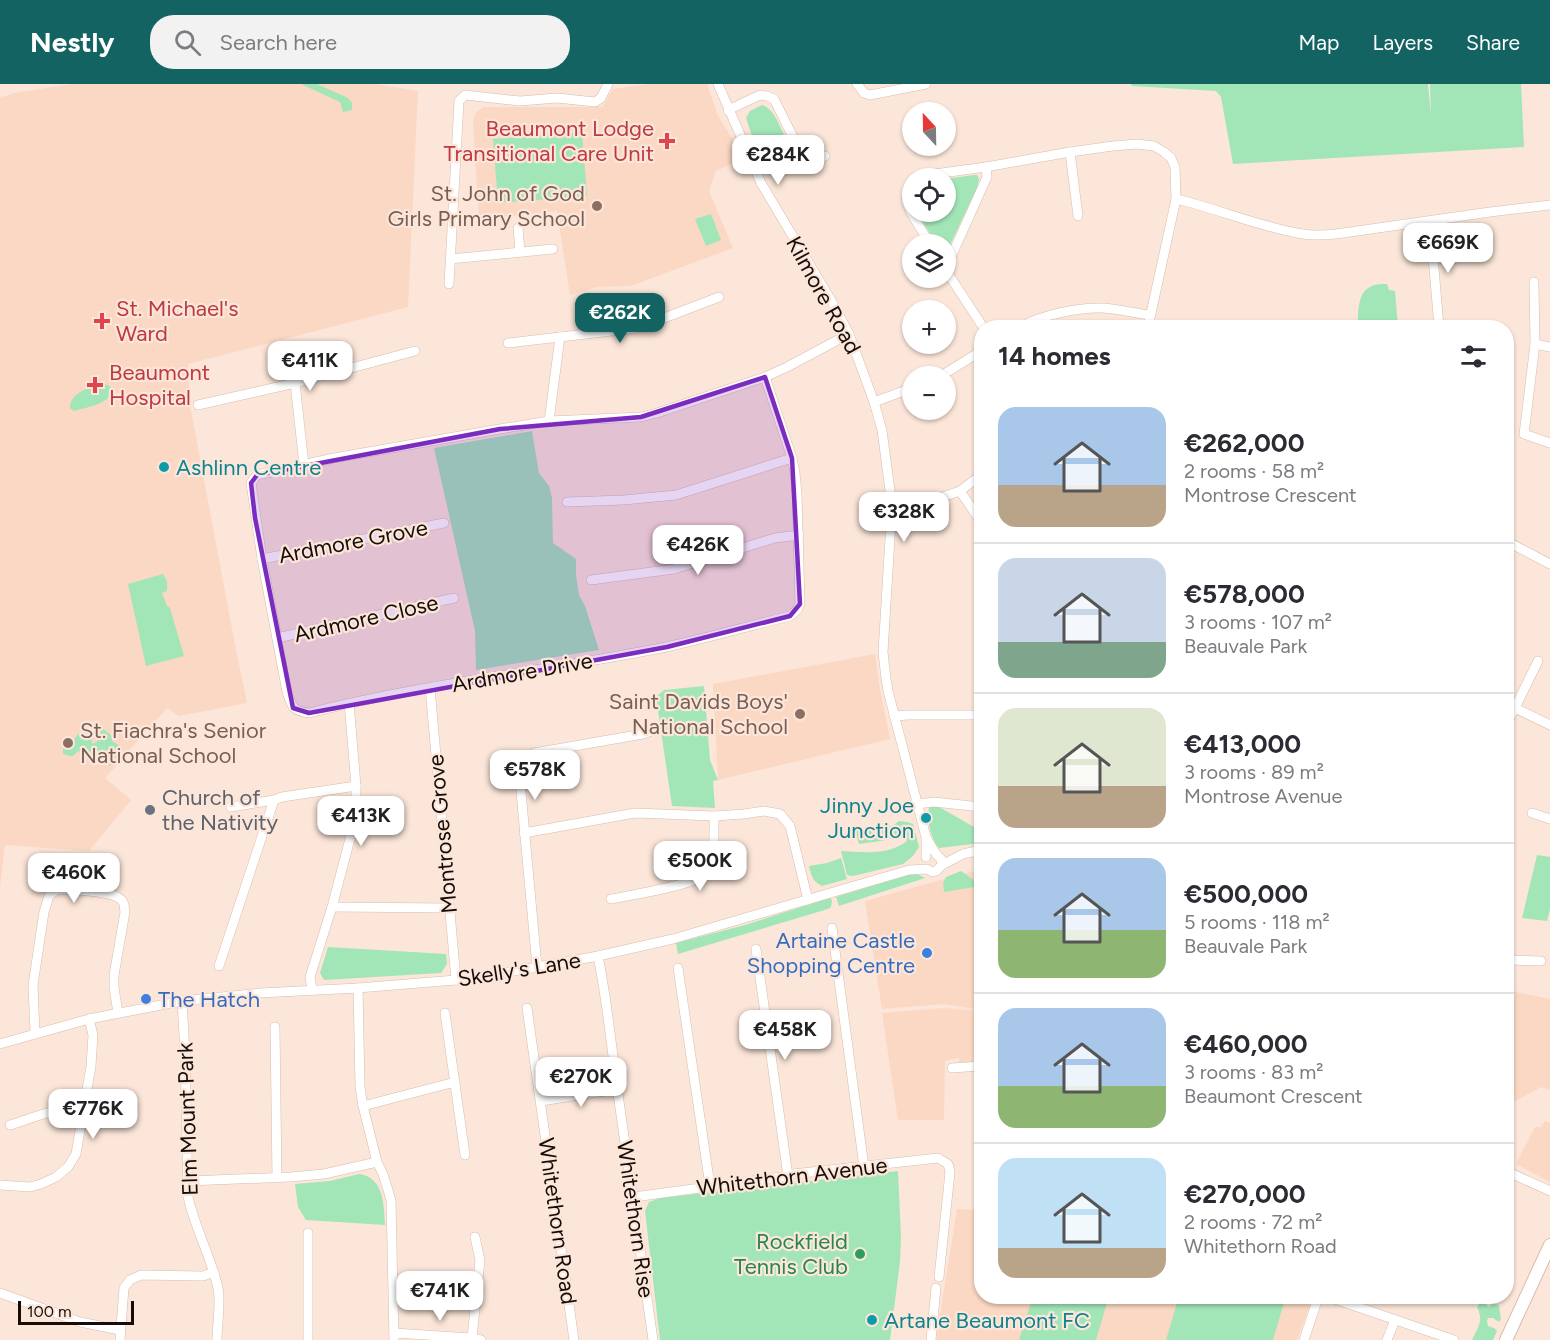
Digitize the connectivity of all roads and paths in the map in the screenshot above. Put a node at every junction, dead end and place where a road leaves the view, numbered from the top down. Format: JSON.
{"nodes":[{"id":1,"x":608,"y":84,"type":"edge"},
{"id":2,"x":718,"y":84,"type":"edge"},
{"id":3,"x":857,"y":84,"type":"edge"},
{"id":4,"x":926,"y":84,"type":"edge"},
{"id":5,"x":728,"y":110,"type":"junction"},
{"id":6,"x":1070,"y":152,"type":"junction"},
{"id":7,"x":825,"y":156,"type":"dead end"},
{"id":8,"x":986,"y":167,"type":"junction"},
{"id":9,"x":956,"y":171,"type":"edge"},
{"id":10,"x":1176,"y":199,"type":"junction"},
{"id":11,"x":1550,"y":205,"type":"edge"},
{"id":12,"x":1078,"y":216,"type":"dead end"},
{"id":13,"x":1430,"y":221,"type":"junction"},
{"id":14,"x":518,"y":228,"type":"dead end"},
{"id":15,"x":956,"y":246,"type":"edge"},
{"id":16,"x":553,"y":249,"type":"dead end"},
{"id":17,"x":520,"y":252,"type":"junction"},
{"id":18,"x":450,"y":259,"type":"junction"},
{"id":19,"x":1534,"y":282,"type":"dead end"},
{"id":20,"x":449,"y":284,"type":"dead end"},
{"id":21,"x":956,"y":286,"type":"edge"},
{"id":22,"x":719,"y":297,"type":"dead end"},
{"id":23,"x":1150,"y":315,"type":"junction"},
{"id":24,"x":978,"y":320,"type":"edge"},
{"id":25,"x":1036,"y":320,"type":"edge"},
{"id":26,"x":1149,"y":320,"type":"edge"},
{"id":27,"x":1438,"y":320,"type":"edge"},
{"id":28,"x":849,"y":334,"type":"junction"},
{"id":29,"x":560,"y":337,"type":"junction"},
{"id":30,"x":508,"y":343,"type":"dead end"},
{"id":31,"x":1535,"y":344,"type":"junction"},
{"id":32,"x":1550,"y":347,"type":"edge"},
{"id":33,"x":415,"y":351,"type":"dead end"},
{"id":34,"x":974,"y":355,"type":"edge"},
{"id":35,"x":956,"y":367,"type":"edge"},
{"id":36,"x":765,"y":378,"type":"junction"},
{"id":37,"x":295,"y":382,"type":"junction"},
{"id":38,"x":902,"y":392,"type":"edge"},
{"id":39,"x":874,"y":402,"type":"junction"},
{"id":40,"x":198,"y":405,"type":"dead end"},
{"id":41,"x":549,"y":421,"type":"junction"},
{"id":42,"x":1550,"y":443,"type":"edge"},
{"id":43,"x":792,"y":458,"type":"junction"},
{"id":44,"x":304,"y":465,"type":"junction"},
{"id":45,"x":974,"y":480,"type":"edge"},
{"id":46,"x":960,"y":491,"type":"junction"},
{"id":47,"x":567,"y":502,"type":"dead end"},
{"id":48,"x":892,"y":506,"type":"junction"},
{"id":49,"x":974,"y":512,"type":"edge"},
{"id":50,"x":444,"y":523,"type":"dead end"},
{"id":51,"x":799,"y":535,"type":"junction"},
{"id":52,"x":1514,"y":545,"type":"edge"},
{"id":53,"x":262,"y":559,"type":"junction"},
{"id":54,"x":1550,"y":564,"type":"edge"},
{"id":55,"x":591,"y":580,"type":"dead end"},
{"id":56,"x":454,"y":598,"type":"dead end"},
{"id":57,"x":277,"y":638,"type":"junction"},
{"id":58,"x":1538,"y":661,"type":"dead end"},
{"id":59,"x":430,"y":688,"type":"junction"},
{"id":60,"x":349,"y":703,"type":"junction"},
{"id":61,"x":1515,"y":708,"type":"joint"},
{"id":62,"x":974,"y":715,"type":"edge"},
{"id":63,"x":894,"y":716,"type":"junction"},
{"id":64,"x":1550,"y":725,"type":"edge"},
{"id":65,"x":660,"y":728,"type":"dead end"},
{"id":66,"x":356,"y":786,"type":"junction"},
{"id":67,"x":274,"y":800,"type":"junction"},
{"id":68,"x":917,"y":804,"type":"junction"},
{"id":69,"x":974,"y":806,"type":"edge"},
{"id":70,"x":231,"y":807,"type":"dead end"},
{"id":71,"x":1532,"y":813,"type":"dead end"},
{"id":72,"x":714,"y":816,"type":"junction"},
{"id":73,"x":1550,"y":819,"type":"edge"},
{"id":74,"x":524,"y":833,"type":"junction"},
{"id":75,"x":926,"y":837,"type":"junction"},
{"id":76,"x":974,"y":852,"type":"edge"},
{"id":77,"x":926,"y":858,"type":"junction"},
{"id":78,"x":939,"y":858,"type":"junction"},
{"id":79,"x":927,"y":869,"type":"junction"},
{"id":80,"x":909,"y":870,"type":"junction"},
{"id":81,"x":611,"y":899,"type":"dead end"},
{"id":82,"x":808,"y":900,"type":"junction"},
{"id":83,"x":332,"y":907,"type":"junction"},
{"id":84,"x":449,"y":908,"type":"junction"},
{"id":85,"x":832,"y":928,"type":"dead end"},
{"id":86,"x":756,"y":949,"type":"dead end"},
{"id":87,"x":598,"y":957,"type":"junction"},
{"id":88,"x":1514,"y":960,"type":"edge"},
{"id":89,"x":1541,"y":961,"type":"dead end"},
{"id":90,"x":219,"y":966,"type":"dead end"},
{"id":91,"x":537,"y":967,"type":"junction"},
{"id":92,"x":678,"y":968,"type":"dead end"},
{"id":93,"x":456,"y":980,"type":"junction"},
{"id":94,"x":358,"y":988,"type":"junction"},
{"id":95,"x":312,"y":990,"type":"junction"},
{"id":96,"x":182,"y":1001,"type":"junction"},
{"id":97,"x":527,"y":1008,"type":"dead end"},
{"id":98,"x":118,"y":1013,"type":"junction"},
{"id":99,"x":445,"y":1013,"type":"dead end"},
{"id":100,"x":89,"y":1019,"type":"junction"},
{"id":101,"x":275,"y":1027,"type":"dead end"},
{"id":102,"x":35,"y":1033,"type":"junction"},
{"id":103,"x":0,"y":1044,"type":"edge"},
{"id":104,"x":974,"y":1066,"type":"edge"},
{"id":105,"x":952,"y":1068,"type":"dead end"},
{"id":106,"x":454,"y":1082,"type":"junction"},
{"id":107,"x":618,"y":1089,"type":"junction"},
{"id":108,"x":541,"y":1101,"type":"junction"},
{"id":109,"x":363,"y":1106,"type":"junction"},
{"id":110,"x":84,"y":1108,"type":"junction"},
{"id":111,"x":10,"y":1125,"type":"dead end"},
{"id":112,"x":465,"y":1155,"type":"dead end"},
{"id":113,"x":377,"y":1162,"type":"junction"},
{"id":114,"x":864,"y":1167,"type":"junction"},
{"id":115,"x":1514,"y":1175,"type":"edge"},
{"id":116,"x":788,"y":1176,"type":"junction"},
{"id":117,"x":277,"y":1178,"type":"junction"},
{"id":118,"x":188,"y":1181,"type":"junction"},
{"id":119,"x":0,"y":1185,"type":"edge"},
{"id":120,"x":711,"y":1186,"type":"junction"},
{"id":121,"x":1550,"y":1191,"type":"edge"},
{"id":122,"x":634,"y":1197,"type":"junction"},
{"id":123,"x":308,"y":1233,"type":"dead end"},
{"id":124,"x":475,"y":1237,"type":"dead end"},
{"id":125,"x":1550,"y":1245,"type":"edge"},
{"id":126,"x":214,"y":1272,"type":"junction"},
{"id":127,"x":939,"y":1277,"type":"dead end"},
{"id":128,"x":936,"y":1288,"type":"dead end"},
{"id":129,"x":0,"y":1293,"type":"edge"},
{"id":130,"x":1316,"y":1304,"type":"edge"},
{"id":131,"x":1349,"y":1304,"type":"edge"},
{"id":132,"x":1395,"y":1320,"type":"junction"},
{"id":133,"x":120,"y":1335,"type":"edge"},
{"id":134,"x":394,"y":1337,"type":"edge"},
{"id":135,"x":477,"y":1339,"type":"edge"},
{"id":136,"x":217,"y":1340,"type":"edge"},
{"id":137,"x":308,"y":1340,"type":"edge"},
{"id":138,"x":574,"y":1340,"type":"edge"},
{"id":139,"x":653,"y":1340,"type":"edge"},
{"id":140,"x":930,"y":1340,"type":"edge"},
{"id":141,"x":1304,"y":1340,"type":"edge"},
{"id":142,"x":1387,"y":1340,"type":"edge"},
{"id":143,"x":1454,"y":1340,"type":"edge"},
{"id":144,"x":1506,"y":1340,"type":"edge"}],
"edges":[{"from":1,"to":18,"type":"street"},
{"from":2,"to":5,"type":"street","name":"Kilmore Road"},
{"from":3,"to":4,"type":"street"},
{"from":5,"to":7,"type":"street"},
{"from":5,"to":28,"type":"street","name":"Kilmore Road"},
{"from":6,"to":8,"type":"street"},
{"from":6,"to":10,"type":"street"},
{"from":6,"to":12,"type":"street"},
{"from":8,"to":9,"type":"street"},
{"from":8,"to":15,"type":"street"},
{"from":10,"to":13,"type":"street"},
{"from":10,"to":23,"type":"street"},
{"from":11,"to":13,"type":"street"},
{"from":13,"to":27,"type":"street"},
{"from":14,"to":17,"type":"street"},
{"from":16,"to":17,"type":"street"},
{"from":17,"to":18,"type":"street"},
{"from":18,"to":20,"type":"street"},
{"from":19,"to":31,"type":"street"},
{"from":21,"to":24,"type":"street"},
{"from":22,"to":29,"type":"street"},
{"from":23,"to":25,"type":"street"},
{"from":23,"to":26,"type":"street"},
{"from":28,"to":36,"type":"street","name":"Ardmore Drive"},
{"from":28,"to":39,"type":"street","name":"Kilmore Road"},
{"from":29,"to":30,"type":"street"},
{"from":29,"to":41,"type":"street"},
{"from":31,"to":32,"type":"street"},
{"from":31,"to":42,"type":"street"},
{"from":33,"to":37,"type":"street"},
{"from":34,"to":35,"type":"street"},
{"from":36,"to":41,"type":"street","name":"Ardmore Drive"},
{"from":36,"to":43,"type":"street","name":"Ardmore Drive"},
{"from":37,"to":40,"type":"street"},
{"from":37,"to":44,"type":"street"},
{"from":38,"to":39,"type":"street"},
{"from":39,"to":48,"type":"street","name":"Kilmore Road"},
{"from":41,"to":44,"type":"street","name":"Ardmore Drive"},
{"from":43,"to":47,"type":"street"},
{"from":43,"to":51,"type":"street","name":"Ardmore Drive"},
{"from":44,"to":53,"type":"street","name":"Ardmore Drive"},
{"from":45,"to":46,"type":"street"},
{"from":46,"to":48,"type":"street"},
{"from":46,"to":49,"type":"street"},
{"from":48,"to":63,"type":"street","name":"Kilmore Road"},
{"from":50,"to":53,"type":"street","name":"Ardmore Grove"},
{"from":51,"to":55,"type":"street"},
{"from":51,"to":59,"type":"street","name":"Ardmore Drive"},
{"from":52,"to":54,"type":"street"},
{"from":53,"to":57,"type":"street","name":"Ardmore Drive"},
{"from":56,"to":57,"type":"street","name":"Ardmore Close"},
{"from":57,"to":60,"type":"street","name":"Ardmore Drive"},
{"from":58,"to":61,"type":"street"},
{"from":59,"to":60,"type":"street","name":"Ardmore Drive"},
{"from":59,"to":84,"type":"street","name":"Montrose Grove"},
{"from":60,"to":66,"type":"street"},
{"from":61,"to":64,"type":"street"},
{"from":62,"to":63,"type":"street"},
{"from":63,"to":68,"type":"street","name":"Kilmore Road"},
{"from":65,"to":74,"type":"street"},
{"from":66,"to":67,"type":"street"},
{"from":66,"to":83,"type":"street"},
{"from":67,"to":70,"type":"street"},
{"from":67,"to":90,"type":"street"},
{"from":68,"to":69,"type":"street"},
{"from":68,"to":75,"type":"street","name":"Kilmore Road"},
{"from":71,"to":73,"type":"street"},
{"from":72,"to":74,"type":"street"},
{"from":72,"to":81,"type":"street"},
{"from":72,"to":82,"type":"street"},
{"from":74,"to":91,"type":"street"},
{"from":75,"to":77,"type":"street","name":"Kilmore Road"},
{"from":75,"to":78,"type":"street","name":"Kilmore Road"},
{"from":76,"to":78,"type":"street"},
{"from":77,"to":78,"type":"street"},
{"from":77,"to":79,"type":"street"},
{"from":77,"to":80,"type":"street","name":"Skelly's Lane"},
{"from":78,"to":79,"type":"street"},
{"from":79,"to":80,"type":"street","name":"Skelly's Lane"},
{"from":80,"to":82,"type":"street","name":"Skelly's Lane"},
{"from":82,"to":87,"type":"street","name":"Skelly's Lane"},
{"from":83,"to":84,"type":"street"},
{"from":83,"to":95,"type":"street"},
{"from":84,"to":93,"type":"street","name":"Montrose Grove"},
{"from":85,"to":114,"type":"street"},
{"from":86,"to":116,"type":"street"},
{"from":87,"to":91,"type":"street","name":"Skelly's Lane"},
{"from":87,"to":107,"type":"street","name":"Whitethorn Rise"},
{"from":88,"to":89,"type":"street"},
{"from":91,"to":93,"type":"street","name":"Skelly's Lane"},
{"from":92,"to":120,"type":"street"},
{"from":93,"to":94,"type":"street","name":"Skelly's Lane"},
{"from":94,"to":95,"type":"street","name":"Skelly's Lane"},
{"from":94,"to":109,"type":"street"},
{"from":95,"to":96,"type":"street","name":"Skelly's Lane"},
{"from":96,"to":98,"type":"street","name":"Skelly's Lane"},
{"from":96,"to":118,"type":"street","name":"Elm Mount Park"},
{"from":97,"to":108,"type":"street","name":"Whitethorn Road"},
{"from":98,"to":100,"type":"street","name":"Skelly's Lane"},
{"from":98,"to":102,"type":"street"},
{"from":99,"to":106,"type":"street"},
{"from":100,"to":102,"type":"street","name":"Skelly's Lane"},
{"from":100,"to":110,"type":"street"},
{"from":101,"to":117,"type":"street"},
{"from":102,"to":103,"type":"street","name":"Skelly's Lane"},
{"from":104,"to":105,"type":"street"},
{"from":106,"to":109,"type":"street"},
{"from":106,"to":112,"type":"street"},
{"from":107,"to":108,"type":"street"},
{"from":107,"to":122,"type":"street","name":"Whitethorn Rise"},
{"from":108,"to":138,"type":"street","name":"Whitethorn Road"},
{"from":109,"to":113,"type":"street"},
{"from":110,"to":111,"type":"street"},
{"from":110,"to":119,"type":"street"},
{"from":113,"to":117,"type":"street"},
{"from":113,"to":134,"type":"street"},
{"from":114,"to":116,"type":"street","name":"Whitethorn Avenue"},
{"from":114,"to":127,"type":"street","name":"Whitethorn Avenue"},
{"from":115,"to":121,"type":"street"},
{"from":116,"to":120,"type":"street","name":"Whitethorn Avenue"},
{"from":117,"to":118,"type":"street"},
{"from":118,"to":126,"type":"street","name":"Elm Mount Park"},
{"from":120,"to":122,"type":"street","name":"Whitethorn Avenue"},
{"from":122,"to":139,"type":"street","name":"Whitethorn Rise"},
{"from":123,"to":137,"type":"street"},
{"from":124,"to":135,"type":"street"},
{"from":125,"to":144,"type":"main road"},
{"from":126,"to":133,"type":"street"},
{"from":126,"to":136,"type":"street","name":"Elm Mount Park"},
{"from":128,"to":140,"type":"street"},
{"from":129,"to":133,"type":"street"},
{"from":130,"to":141,"type":"street"},
{"from":131,"to":132,"type":"street"},
{"from":132,"to":142,"type":"street"},
{"from":132,"to":143,"type":"street"},
{"from":134,"to":135,"type":"street"}]}
